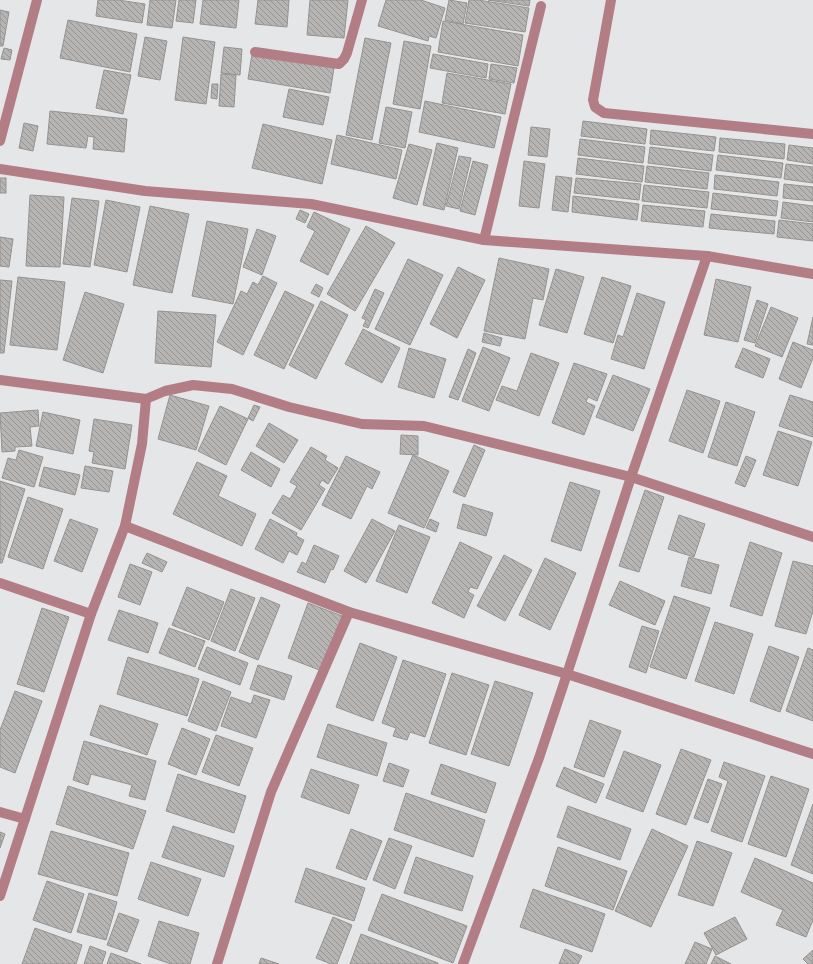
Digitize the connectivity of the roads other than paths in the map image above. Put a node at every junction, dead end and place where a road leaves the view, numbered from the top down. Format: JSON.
{"nodes":[{"id":1,"x":37,"y":0,"type":"edge"},
{"id":2,"x":362,"y":0,"type":"edge"},
{"id":3,"x":611,"y":0,"type":"edge"},
{"id":4,"x":541,"y":6,"type":"dead end"},
{"id":5,"x":255,"y":52,"type":"dead end"},
{"id":6,"x":813,"y":134,"type":"edge"},
{"id":7,"x":0,"y":141,"type":"edge"},
{"id":8,"x":0,"y":170,"type":"edge"},
{"id":9,"x":484,"y":240,"type":"junction"},
{"id":10,"x":707,"y":256,"type":"junction"},
{"id":11,"x":813,"y":274,"type":"edge"},
{"id":12,"x":0,"y":380,"type":"edge"},
{"id":13,"x":146,"y":399,"type":"junction"},
{"id":14,"x":631,"y":477,"type":"junction"},
{"id":15,"x":124,"y":526,"type":"junction"},
{"id":16,"x":813,"y":537,"type":"edge"},
{"id":17,"x":0,"y":584,"type":"edge"},
{"id":18,"x":349,"y":612,"type":"junction"},
{"id":19,"x":91,"y":614,"type":"junction"},
{"id":20,"x":567,"y":674,"type":"junction"},
{"id":21,"x":813,"y":754,"type":"edge"},
{"id":22,"x":0,"y":812,"type":"edge"},
{"id":23,"x":25,"y":819,"type":"junction"},
{"id":24,"x":0,"y":896,"type":"edge"},
{"id":25,"x":217,"y":964,"type":"edge"},
{"id":26,"x":463,"y":964,"type":"edge"}],
"edges":[{"from":1,"to":7,"type":"street"},
{"from":2,"to":5,"type":"street"},
{"from":3,"to":6,"type":"street"},
{"from":4,"to":9,"type":"street"},
{"from":8,"to":9,"type":"street"},
{"from":9,"to":10,"type":"street"},
{"from":10,"to":11,"type":"street"},
{"from":10,"to":14,"type":"street"},
{"from":12,"to":13,"type":"street"},
{"from":13,"to":14,"type":"street"},
{"from":13,"to":15,"type":"street"},
{"from":14,"to":16,"type":"street"},
{"from":14,"to":20,"type":"street"},
{"from":15,"to":18,"type":"street"},
{"from":15,"to":19,"type":"street"},
{"from":17,"to":19,"type":"street"},
{"from":18,"to":20,"type":"street"},
{"from":18,"to":25,"type":"street"},
{"from":19,"to":23,"type":"street"},
{"from":20,"to":21,"type":"street"},
{"from":20,"to":26,"type":"street"},
{"from":22,"to":23,"type":"street"},
{"from":23,"to":24,"type":"street"}]}
